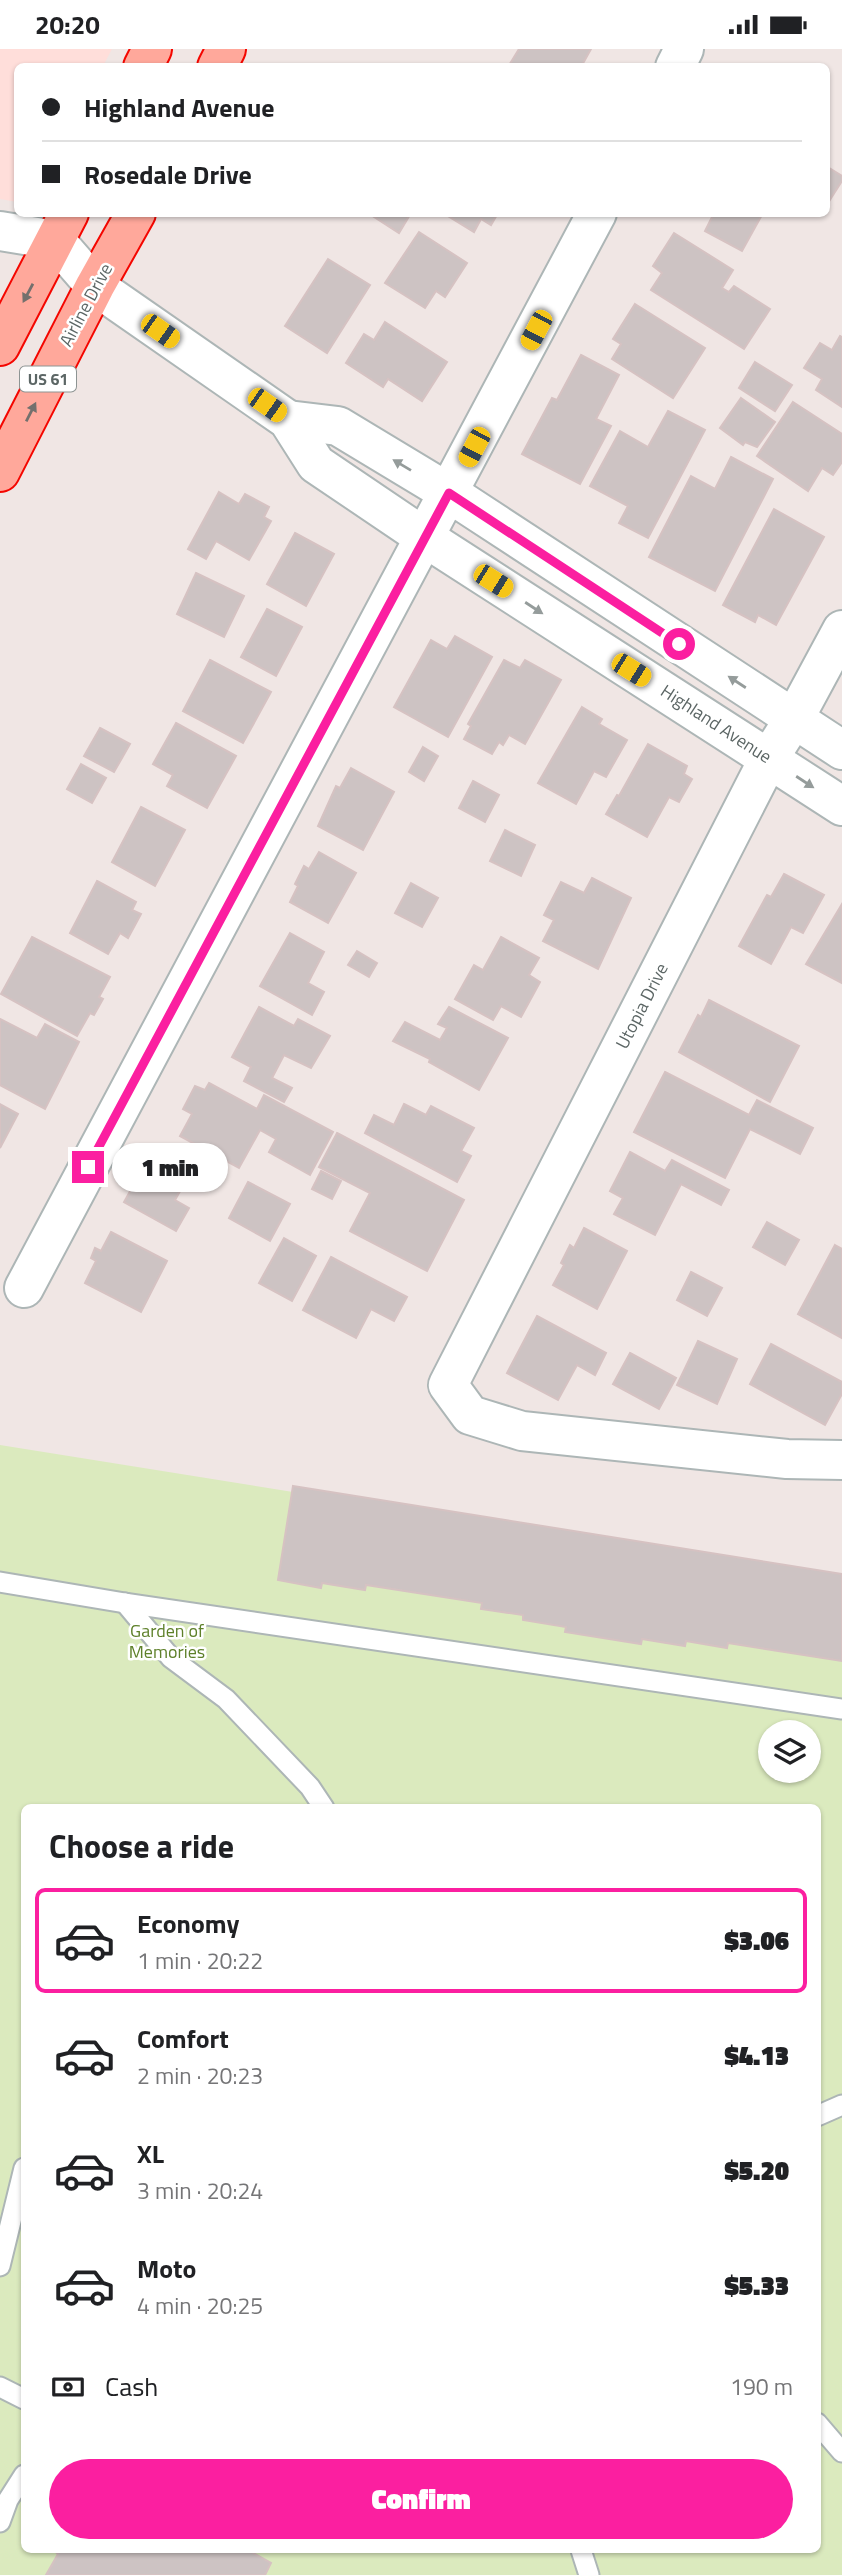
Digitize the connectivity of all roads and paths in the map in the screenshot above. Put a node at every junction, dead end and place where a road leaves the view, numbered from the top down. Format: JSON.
{"nodes":[{"id":1,"x":134,"y":217,"type":"edge"},
{"id":2,"x":595,"y":217,"type":"edge"},
{"id":3,"x":62,"y":227,"type":"edge"},
{"id":4,"x":0,"y":231,"type":"edge"},
{"id":5,"x":96,"y":286,"type":"junction"},
{"id":6,"x":0,"y":347,"type":"edge"},
{"id":7,"x":288,"y":420,"type":"junction"},
{"id":8,"x":0,"y":472,"type":"edge"},
{"id":9,"x":449,"y":493,"type":"junction"},
{"id":10,"x":424,"y":537,"type":"junction"},
{"id":11,"x":842,"y":631,"type":"edge"},
{"id":12,"x":794,"y":719,"type":"junction"},
{"id":13,"x":842,"y":750,"type":"edge"},
{"id":14,"x":769,"y":758,"type":"junction"},
{"id":15,"x":842,"y":806,"type":"edge"},
{"id":16,"x":24,"y":1287,"type":"dead end"},
{"id":17,"x":842,"y":1460,"type":"edge"},
{"id":18,"x":0,"y":1582,"type":"edge"},
{"id":19,"x":125,"y":1603,"type":"junction"},
{"id":20,"x":842,"y":1709,"type":"edge"},
{"id":21,"x":321,"y":1804,"type":"edge"},
{"id":22,"x":842,"y":2105,"type":"edge"},
{"id":23,"x":821,"y":2114,"type":"edge"},
{"id":24,"x":21,"y":2180,"type":"edge"},
{"id":25,"x":0,"y":2266,"type":"edge"},
{"id":26,"x":0,"y":2387,"type":"edge"},
{"id":27,"x":21,"y":2398,"type":"edge"},
{"id":28,"x":821,"y":2428,"type":"edge"},
{"id":29,"x":842,"y":2452,"type":"edge"},
{"id":30,"x":21,"y":2480,"type":"edge"},
{"id":31,"x":0,"y":2522,"type":"edge"},
{"id":32,"x":583,"y":2553,"type":"edge"},
{"id":33,"x":589,"y":2575,"type":"edge"}],
"edges":[{"from":1,"to":5,"type":"highway","name":"Airline Drive","number":"US 61"},
{"from":2,"to":9,"type":"street"},
{"from":3,"to":4,"type":"street"},
{"from":3,"to":5,"type":"street","name":"Highland Avenue"},
{"from":3,"to":6,"type":"highway","one_way":true},
{"from":5,"to":7,"type":"street","name":"Highland Avenue"},
{"from":8,"to":5,"type":"highway","name":"Airline Drive","number":"US 61","one_way":true},
{"from":9,"to":7,"type":"street","name":"Highland Avenue","one_way":true},
{"from":7,"to":10,"type":"street","name":"Highland Avenue"},
{"from":9,"to":10,"type":"street"},
{"from":12,"to":9,"type":"street","name":"Highland Avenue","one_way":true},
{"from":10,"to":14,"type":"street","name":"Highland Avenue","one_way":true},
{"from":10,"to":16,"type":"street"},
{"from":11,"to":12,"type":"street","name":"Utopia Drive"},
{"from":12,"to":13,"type":"street","name":"Highland Avenue"},
{"from":12,"to":14,"type":"street","name":"Utopia Drive"},
{"from":14,"to":15,"type":"street","name":"Highland Avenue","one_way":true},
{"from":14,"to":17,"type":"street","name":"Utopia Drive"},
{"from":18,"to":19,"type":"lane"},
{"from":19,"to":20,"type":"lane"},
{"from":19,"to":21,"type":"lane"},
{"from":22,"to":23,"type":"lane"},
{"from":24,"to":25,"type":"lane"},
{"from":26,"to":27,"type":"lane"},
{"from":28,"to":29,"type":"lane"},
{"from":30,"to":31,"type":"lane"},
{"from":32,"to":33,"type":"lane"}]}
